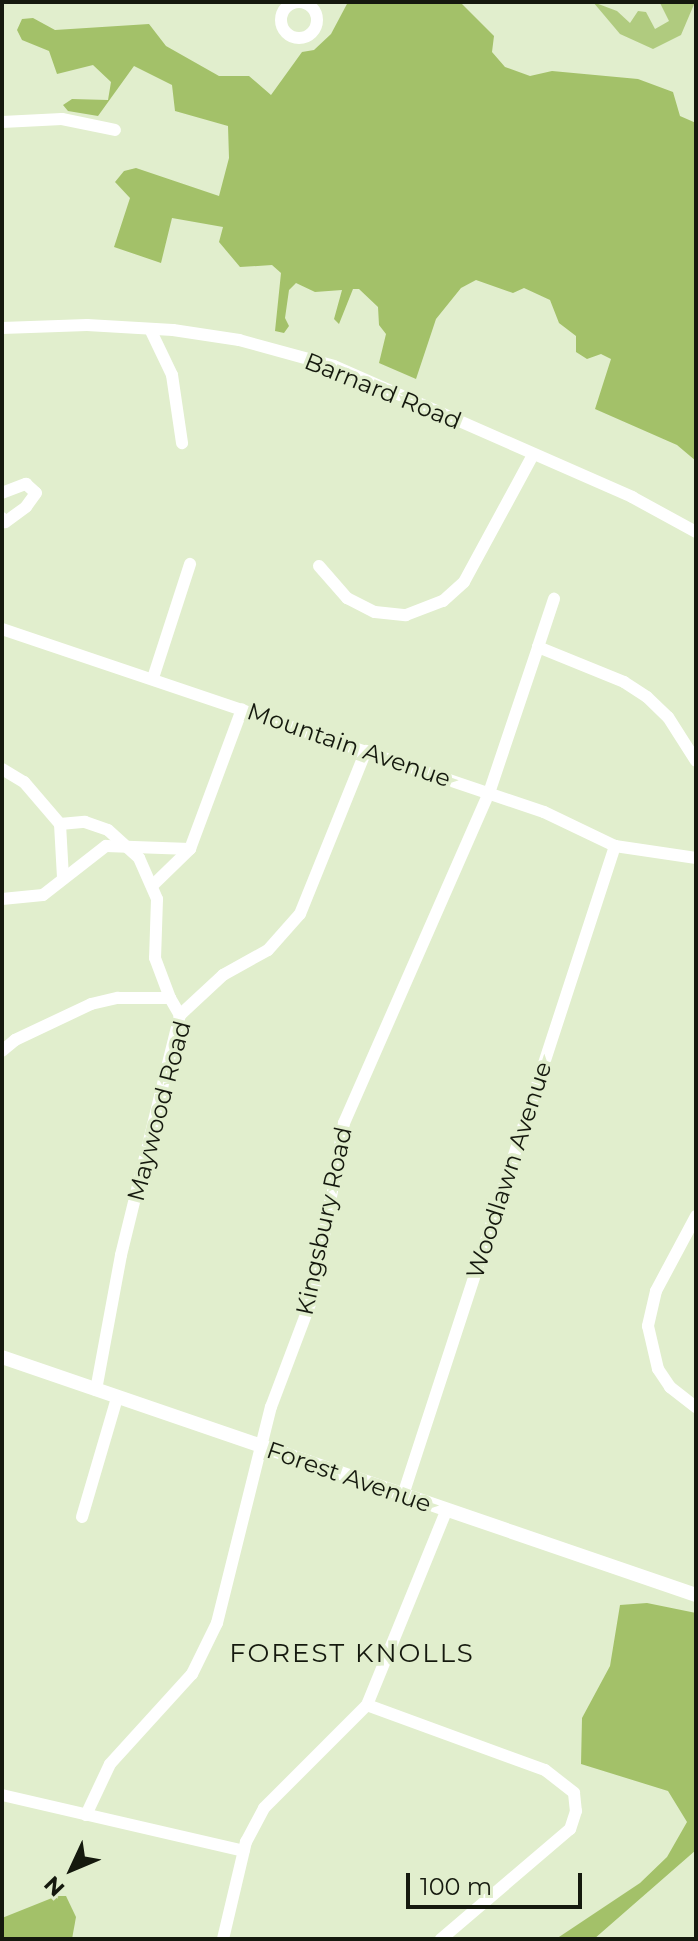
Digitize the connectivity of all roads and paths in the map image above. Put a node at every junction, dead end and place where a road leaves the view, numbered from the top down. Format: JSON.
{"nodes":[{"id":1,"x":2,"y":122,"type":"edge"},
{"id":2,"x":115,"y":130,"type":"dead end"},
{"id":3,"x":2,"y":328,"type":"edge"},
{"id":4,"x":150,"y":329,"type":"junction"},
{"id":5,"x":182,"y":443,"type":"dead end"},
{"id":6,"x":532,"y":457,"type":"junction"},
{"id":7,"x":2,"y":493,"type":"edge"},
{"id":8,"x":3,"y":524,"type":"edge"},
{"id":9,"x":696,"y":532,"type":"edge"},
{"id":10,"x":190,"y":564,"type":"dead end"},
{"id":11,"x":319,"y":566,"type":"dead end"},
{"id":12,"x":554,"y":599,"type":"dead end"},
{"id":13,"x":2,"y":629,"type":"edge"},
{"id":14,"x":538,"y":647,"type":"junction"},
{"id":15,"x":153,"y":678,"type":"junction"},
{"id":16,"x":242,"y":709,"type":"junction"},
{"id":17,"x":366,"y":751,"type":"junction"},
{"id":18,"x":696,"y":761,"type":"edge"},
{"id":19,"x":2,"y":769,"type":"edge"},
{"id":20,"x":489,"y":793,"type":"junction"},
{"id":21,"x":60,"y":824,"type":"junction"},
{"id":22,"x":121,"y":845,"type":"junction"},
{"id":23,"x":615,"y":846,"type":"junction"},
{"id":24,"x":190,"y":849,"type":"junction"},
{"id":25,"x":696,"y":859,"type":"edge"},
{"id":26,"x":63,"y":878,"type":"junction"},
{"id":27,"x":153,"y":885,"type":"junction"},
{"id":28,"x":2,"y":899,"type":"edge"},
{"id":29,"x":170,"y":998,"type":"junction"},
{"id":30,"x":180,"y":1015,"type":"junction"},
{"id":31,"x":2,"y":1051,"type":"edge"},
{"id":32,"x":696,"y":1216,"type":"edge"},
{"id":33,"x":2,"y":1357,"type":"edge"},
{"id":34,"x":96,"y":1390,"type":"junction"},
{"id":35,"x":117,"y":1398,"type":"junction"},
{"id":36,"x":696,"y":1407,"type":"edge"},
{"id":37,"x":262,"y":1446,"type":"junction"},
{"id":38,"x":403,"y":1495,"type":"junction"},
{"id":39,"x":446,"y":1511,"type":"junction"},
{"id":40,"x":82,"y":1517,"type":"dead end"},
{"id":41,"x":696,"y":1595,"type":"edge"},
{"id":42,"x":367,"y":1705,"type":"junction"},
{"id":43,"x":2,"y":1795,"type":"edge"},
{"id":44,"x":86,"y":1815,"type":"junction"},
{"id":45,"x":244,"y":1851,"type":"junction"},
{"id":46,"x":223,"y":1939,"type":"edge"},
{"id":47,"x":441,"y":1939,"type":"edge"}],
"edges":[{"from":1,"to":2,"type":"street"},
{"from":3,"to":4,"type":"street","name":"Barnard Road"},
{"from":4,"to":5,"type":"street"},
{"from":4,"to":6,"type":"street","name":"Barnard Road"},
{"from":6,"to":9,"type":"street","name":"Barnard Road"},
{"from":6,"to":11,"type":"street"},
{"from":7,"to":8,"type":"street"},
{"from":10,"to":15,"type":"street"},
{"from":12,"to":14,"type":"street","name":"Kingsbury Road"},
{"from":13,"to":15,"type":"street","name":"Mountain Avenue"},
{"from":14,"to":18,"type":"street"},
{"from":14,"to":20,"type":"street","name":"Kingsbury Road"},
{"from":15,"to":16,"type":"street","name":"Mountain Avenue"},
{"from":16,"to":17,"type":"street","name":"Mountain Avenue"},
{"from":16,"to":24,"type":"street"},
{"from":17,"to":20,"type":"street","name":"Mountain Avenue"},
{"from":17,"to":30,"type":"street","name":"Maywood Road"},
{"from":19,"to":21,"type":"street"},
{"from":20,"to":23,"type":"street","name":"Mountain Avenue"},
{"from":20,"to":37,"type":"street","name":"Kingsbury Road"},
{"from":21,"to":22,"type":"street"},
{"from":21,"to":26,"type":"street"},
{"from":22,"to":24,"type":"street"},
{"from":22,"to":26,"type":"street"},
{"from":22,"to":27,"type":"street"},
{"from":23,"to":25,"type":"street","name":"Mountain Avenue"},
{"from":23,"to":38,"type":"street","name":"Woodlawn Avenue"},
{"from":24,"to":27,"type":"street"},
{"from":26,"to":28,"type":"street"},
{"from":27,"to":29,"type":"street"},
{"from":29,"to":30,"type":"street"},
{"from":29,"to":31,"type":"street"},
{"from":30,"to":34,"type":"street","name":"Maywood Road"},
{"from":32,"to":36,"type":"street"},
{"from":33,"to":34,"type":"street","name":"Forest Avenue"},
{"from":34,"to":35,"type":"street","name":"Forest Avenue"},
{"from":35,"to":37,"type":"street","name":"Forest Avenue"},
{"from":35,"to":40,"type":"street"},
{"from":37,"to":38,"type":"street","name":"Forest Avenue"},
{"from":37,"to":44,"type":"street","name":"Kingsbury Road"},
{"from":38,"to":39,"type":"street","name":"Forest Avenue"},
{"from":39,"to":41,"type":"street","name":"Forest Avenue"},
{"from":39,"to":42,"type":"street"},
{"from":42,"to":45,"type":"street"},
{"from":42,"to":47,"type":"street"},
{"from":43,"to":44,"type":"street"},
{"from":44,"to":45,"type":"street"},
{"from":45,"to":46,"type":"street"}]}
